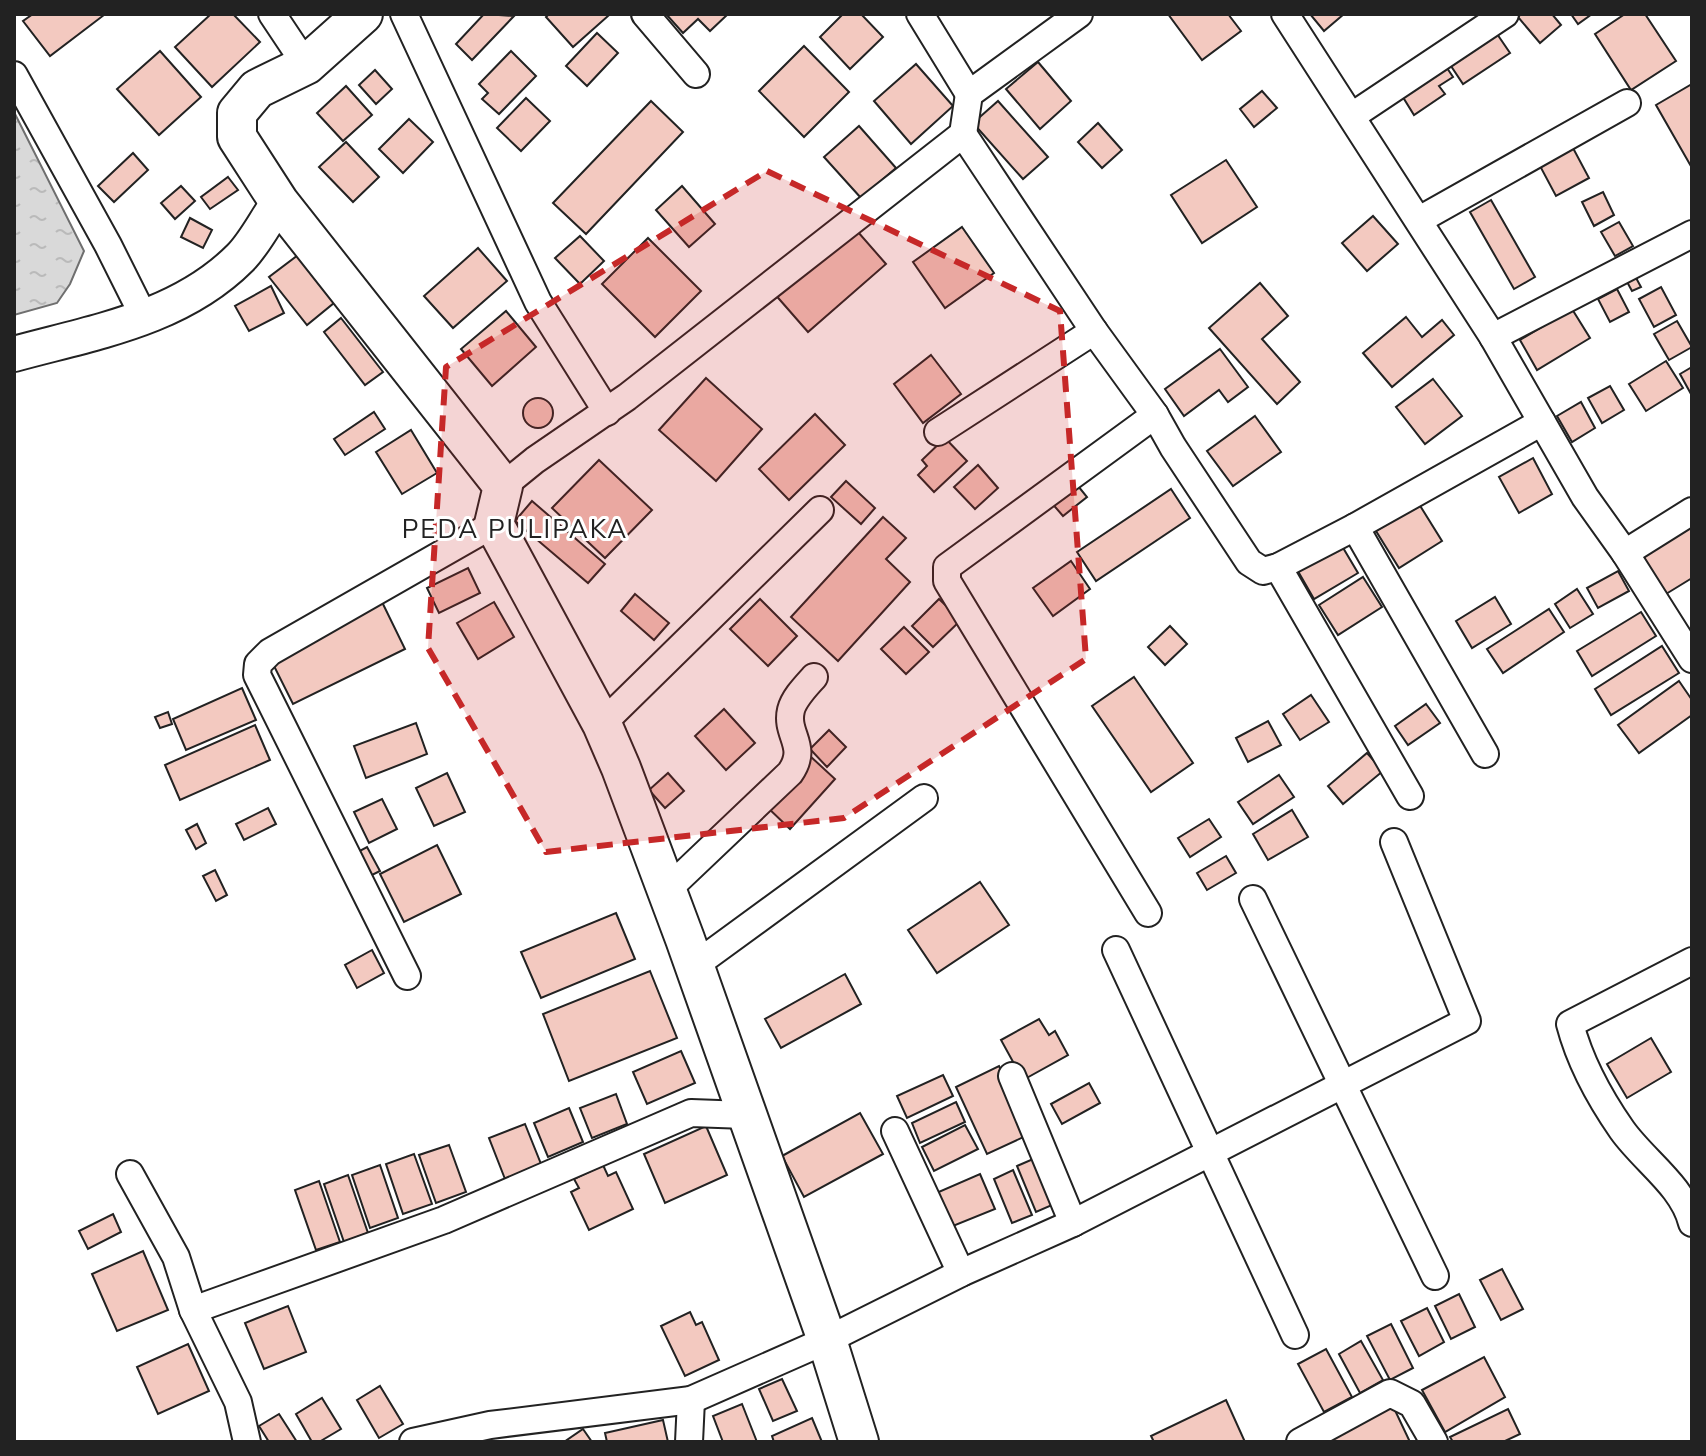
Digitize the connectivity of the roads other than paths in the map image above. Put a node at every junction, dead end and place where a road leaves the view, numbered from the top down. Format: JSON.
{"nodes":[{"id":1,"x":272,"y":14,"type":"edge"},
{"id":2,"x":363,"y":14,"type":"edge"},
{"id":3,"x":404,"y":14,"type":"edge"},
{"id":4,"x":645,"y":14,"type":"edge"},
{"id":5,"x":920,"y":14,"type":"edge"},
{"id":6,"x":1079,"y":14,"type":"edge"},
{"id":7,"x":1285,"y":14,"type":"edge"},
{"id":8,"x":1505,"y":14,"type":"edge"},
{"id":9,"x":306,"y":65,"type":"junction"},
{"id":10,"x":696,"y":74,"type":"dead end"},
{"id":11,"x":14,"y":75,"type":"edge"},
{"id":12,"x":969,"y":94,"type":"junction"},
{"id":13,"x":1627,"y":103,"type":"dead end"},
{"id":14,"x":1352,"y":116,"type":"junction"},
{"id":15,"x":963,"y":134,"type":"junction"},
{"id":16,"x":279,"y":202,"type":"junction"},
{"id":17,"x":1419,"y":220,"type":"junction"},
{"id":18,"x":1692,"y":234,"type":"edge"},
{"id":19,"x":145,"y":319,"type":"junction"},
{"id":20,"x":1094,"y":331,"type":"junction"},
{"id":21,"x":1493,"y":337,"type":"junction"},
{"id":22,"x":14,"y":354,"type":"edge"},
{"id":23,"x":607,"y":412,"type":"junction"},
{"id":24,"x":1155,"y":415,"type":"junction"},
{"id":25,"x":1542,"y":422,"type":"junction"},
{"id":26,"x":938,"y":432,"type":"dead end"},
{"id":27,"x":503,"y":486,"type":"junction"},
{"id":28,"x":820,"y":510,"type":"dead end"},
{"id":29,"x":1692,"y":511,"type":"edge"},
{"id":30,"x":494,"y":524,"type":"junction"},
{"id":31,"x":1355,"y":527,"type":"junction"},
{"id":32,"x":1625,"y":553,"type":"junction"},
{"id":33,"x":1278,"y":567,"type":"junction"},
{"id":34,"x":1692,"y":659,"type":"edge"},
{"id":35,"x":814,"y":677,"type":"dead end"},
{"id":36,"x":602,"y":724,"type":"junction"},
{"id":37,"x":1485,"y":754,"type":"dead end"},
{"id":38,"x":1410,"y":796,"type":"dead end"},
{"id":39,"x":924,"y":798,"type":"dead end"},
{"id":40,"x":1394,"y":842,"type":"dead end"},
{"id":41,"x":667,"y":890,"type":"junction"},
{"id":42,"x":1253,"y":899,"type":"dead end"},
{"id":43,"x":1148,"y":913,"type":"dead end"},
{"id":44,"x":1116,"y":950,"type":"dead end"},
{"id":45,"x":1692,"y":961,"type":"edge"},
{"id":46,"x":694,"y":966,"type":"junction"},
{"id":47,"x":407,"y":976,"type":"dead end"},
{"id":48,"x":1012,"y":1076,"type":"dead end"},
{"id":49,"x":1344,"y":1084,"type":"junction"},
{"id":50,"x":746,"y":1115,"type":"junction"},
{"id":51,"x":895,"y":1131,"type":"dead end"},
{"id":52,"x":1208,"y":1152,"type":"junction"},
{"id":53,"x":130,"y":1174,"type":"dead end"},
{"id":54,"x":1073,"y":1223,"type":"junction"},
{"id":55,"x":1692,"y":1223,"type":"edge"},
{"id":56,"x":961,"y":1273,"type":"junction"},
{"id":57,"x":1435,"y":1276,"type":"dead end"},
{"id":58,"x":193,"y":1310,"type":"junction"},
{"id":59,"x":1295,"y":1335,"type":"dead end"},
{"id":60,"x":827,"y":1340,"type":"junction"},
{"id":61,"x":691,"y":1400,"type":"junction"},
{"id":62,"x":247,"y":1442,"type":"edge"},
{"id":63,"x":413,"y":1442,"type":"edge"},
{"id":64,"x":689,"y":1442,"type":"edge"},
{"id":65,"x":859,"y":1442,"type":"edge"},
{"id":66,"x":1300,"y":1442,"type":"edge"},
{"id":67,"x":1434,"y":1442,"type":"edge"}],
"edges":[{"from":1,"to":9,"type":"street"},
{"from":2,"to":9,"type":"main road"},
{"from":3,"to":23,"type":"street"},
{"from":4,"to":10,"type":"street"},
{"from":5,"to":12,"type":"street"},
{"from":6,"to":12,"type":"street"},
{"from":7,"to":14,"type":"street"},
{"from":8,"to":14,"type":"street"},
{"from":9,"to":16,"type":"main road"},
{"from":11,"to":19,"type":"street"},
{"from":12,"to":15,"type":"street"},
{"from":13,"to":17,"type":"street"},
{"from":14,"to":17,"type":"street"},
{"from":15,"to":20,"type":"street"},
{"from":15,"to":23,"type":"street"},
{"from":16,"to":19,"type":"street"},
{"from":16,"to":27,"type":"main road"},
{"from":17,"to":21,"type":"street"},
{"from":18,"to":21,"type":"street"},
{"from":19,"to":22,"type":"street"},
{"from":20,"to":24,"type":"street"},
{"from":20,"to":26,"type":"street"},
{"from":21,"to":25,"type":"street"},
{"from":23,"to":27,"type":"street"},
{"from":24,"to":33,"type":"street"},
{"from":24,"to":43,"type":"street"},
{"from":25,"to":31,"type":"street"},
{"from":25,"to":32,"type":"street"},
{"from":27,"to":30,"type":"main road"},
{"from":28,"to":36,"type":"street"},
{"from":29,"to":32,"type":"street"},
{"from":30,"to":36,"type":"main road"},
{"from":30,"to":47,"type":"street"},
{"from":31,"to":33,"type":"street"},
{"from":31,"to":37,"type":"street"},
{"from":32,"to":34,"type":"street"},
{"from":33,"to":38,"type":"street"},
{"from":35,"to":41,"type":"street"},
{"from":36,"to":41,"type":"main road"},
{"from":39,"to":46,"type":"street"},
{"from":40,"to":49,"type":"street"},
{"from":41,"to":46,"type":"main road"},
{"from":42,"to":49,"type":"street"},
{"from":44,"to":52,"type":"street"},
{"from":45,"to":55,"type":"street"},
{"from":46,"to":50,"type":"main road"},
{"from":48,"to":54,"type":"street"},
{"from":49,"to":52,"type":"street"},
{"from":49,"to":57,"type":"street"},
{"from":50,"to":58,"type":"street"},
{"from":50,"to":60,"type":"main road"},
{"from":51,"to":56,"type":"street"},
{"from":52,"to":54,"type":"street"},
{"from":52,"to":59,"type":"street"},
{"from":53,"to":58,"type":"street"},
{"from":54,"to":56,"type":"street"},
{"from":56,"to":60,"type":"street"},
{"from":58,"to":62,"type":"street"},
{"from":60,"to":61,"type":"street"},
{"from":60,"to":65,"type":"main road"},
{"from":61,"to":63,"type":"street"},
{"from":61,"to":64,"type":"street"},
{"from":66,"to":67,"type":"street"}]}
